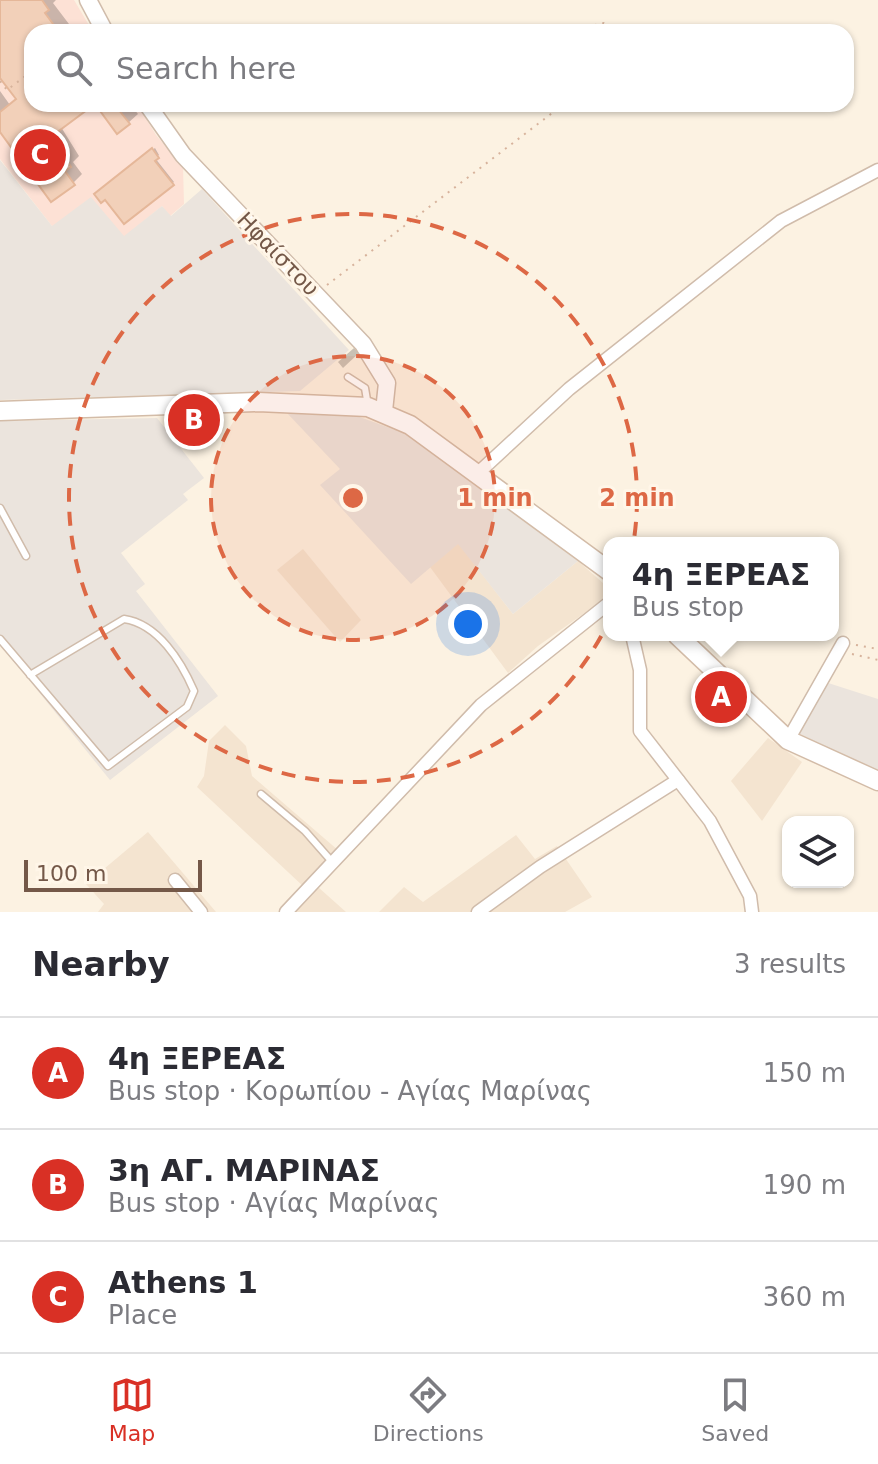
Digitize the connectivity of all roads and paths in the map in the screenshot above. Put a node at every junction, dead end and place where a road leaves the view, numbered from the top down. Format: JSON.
{"nodes":[{"id":1,"x":88,"y":0,"type":"edge"},
{"id":2,"x":101,"y":24,"type":"edge"},
{"id":3,"x":24,"y":77,"type":"edge"},
{"id":4,"x":0,"y":81,"type":"edge"},
{"id":5,"x":153,"y":112,"type":"edge"},
{"id":6,"x":553,"y":112,"type":"edge"},
{"id":7,"x":878,"y":170,"type":"edge"},
{"id":8,"x":318,"y":296,"type":"junction"},
{"id":9,"x":348,"y":377,"type":"dead end"},
{"id":10,"x":376,"y":409,"type":"junction"},
{"id":11,"x":0,"y":411,"type":"edge"},
{"id":12,"x":477,"y":474,"type":"junction"},
{"id":13,"x":0,"y":508,"type":"edge"},
{"id":14,"x":26,"y":556,"type":"dead end"},
{"id":15,"x":603,"y":567,"type":"edge"},
{"id":16,"x":603,"y":608,"type":"edge"},
{"id":17,"x":0,"y":639,"type":"edge"},
{"id":18,"x":633,"y":641,"type":"edge"},
{"id":19,"x":683,"y":641,"type":"edge"},
{"id":20,"x":841,"y":646,"type":"junction"},
{"id":21,"x":878,"y":649,"type":"edge"},
{"id":22,"x":878,"y":660,"type":"edge"},
{"id":23,"x":30,"y":675,"type":"junction"},
{"id":24,"x":788,"y":740,"type":"junction"},
{"id":25,"x":678,"y":780,"type":"junction"},
{"id":26,"x":878,"y":781,"type":"edge"},
{"id":27,"x":261,"y":794,"type":"dead end"},
{"id":28,"x":334,"y":864,"type":"junction"},
{"id":29,"x":175,"y":880,"type":"dead end"},
{"id":30,"x":201,"y":912,"type":"edge"},
{"id":31,"x":286,"y":912,"type":"edge"},
{"id":32,"x":478,"y":912,"type":"edge"},
{"id":33,"x":752,"y":912,"type":"edge"}],
"edges":[{"from":1,"to":2,"type":"street"},
{"from":3,"to":4,"type":"path"},
{"from":5,"to":8,"type":"street","name":"Ηφαίστου"},
{"from":6,"to":8,"type":"path"},
{"from":7,"to":12,"type":"street"},
{"from":8,"to":10,"type":"street","name":"Ηφαίστου"},
{"from":9,"to":10,"type":"lane"},
{"from":10,"to":11,"type":"main road"},
{"from":10,"to":12,"type":"main road"},
{"from":12,"to":15,"type":"main road"},
{"from":13,"to":14,"type":"lane"},
{"from":16,"to":28,"type":"street"},
{"from":17,"to":23,"type":"lane"},
{"from":18,"to":25,"type":"street"},
{"from":19,"to":24,"type":"main road"},
{"from":20,"to":21,"type":"path"},
{"from":20,"to":22,"type":"path"},
{"from":20,"to":24,"type":"street"},
{"from":23,"to":23,"type":"lane"},
{"from":24,"to":26,"type":"main road"},
{"from":25,"to":32,"type":"street"},
{"from":25,"to":33,"type":"street"},
{"from":27,"to":28,"type":"lane"},
{"from":28,"to":31,"type":"street"},
{"from":29,"to":30,"type":"street"}]}
